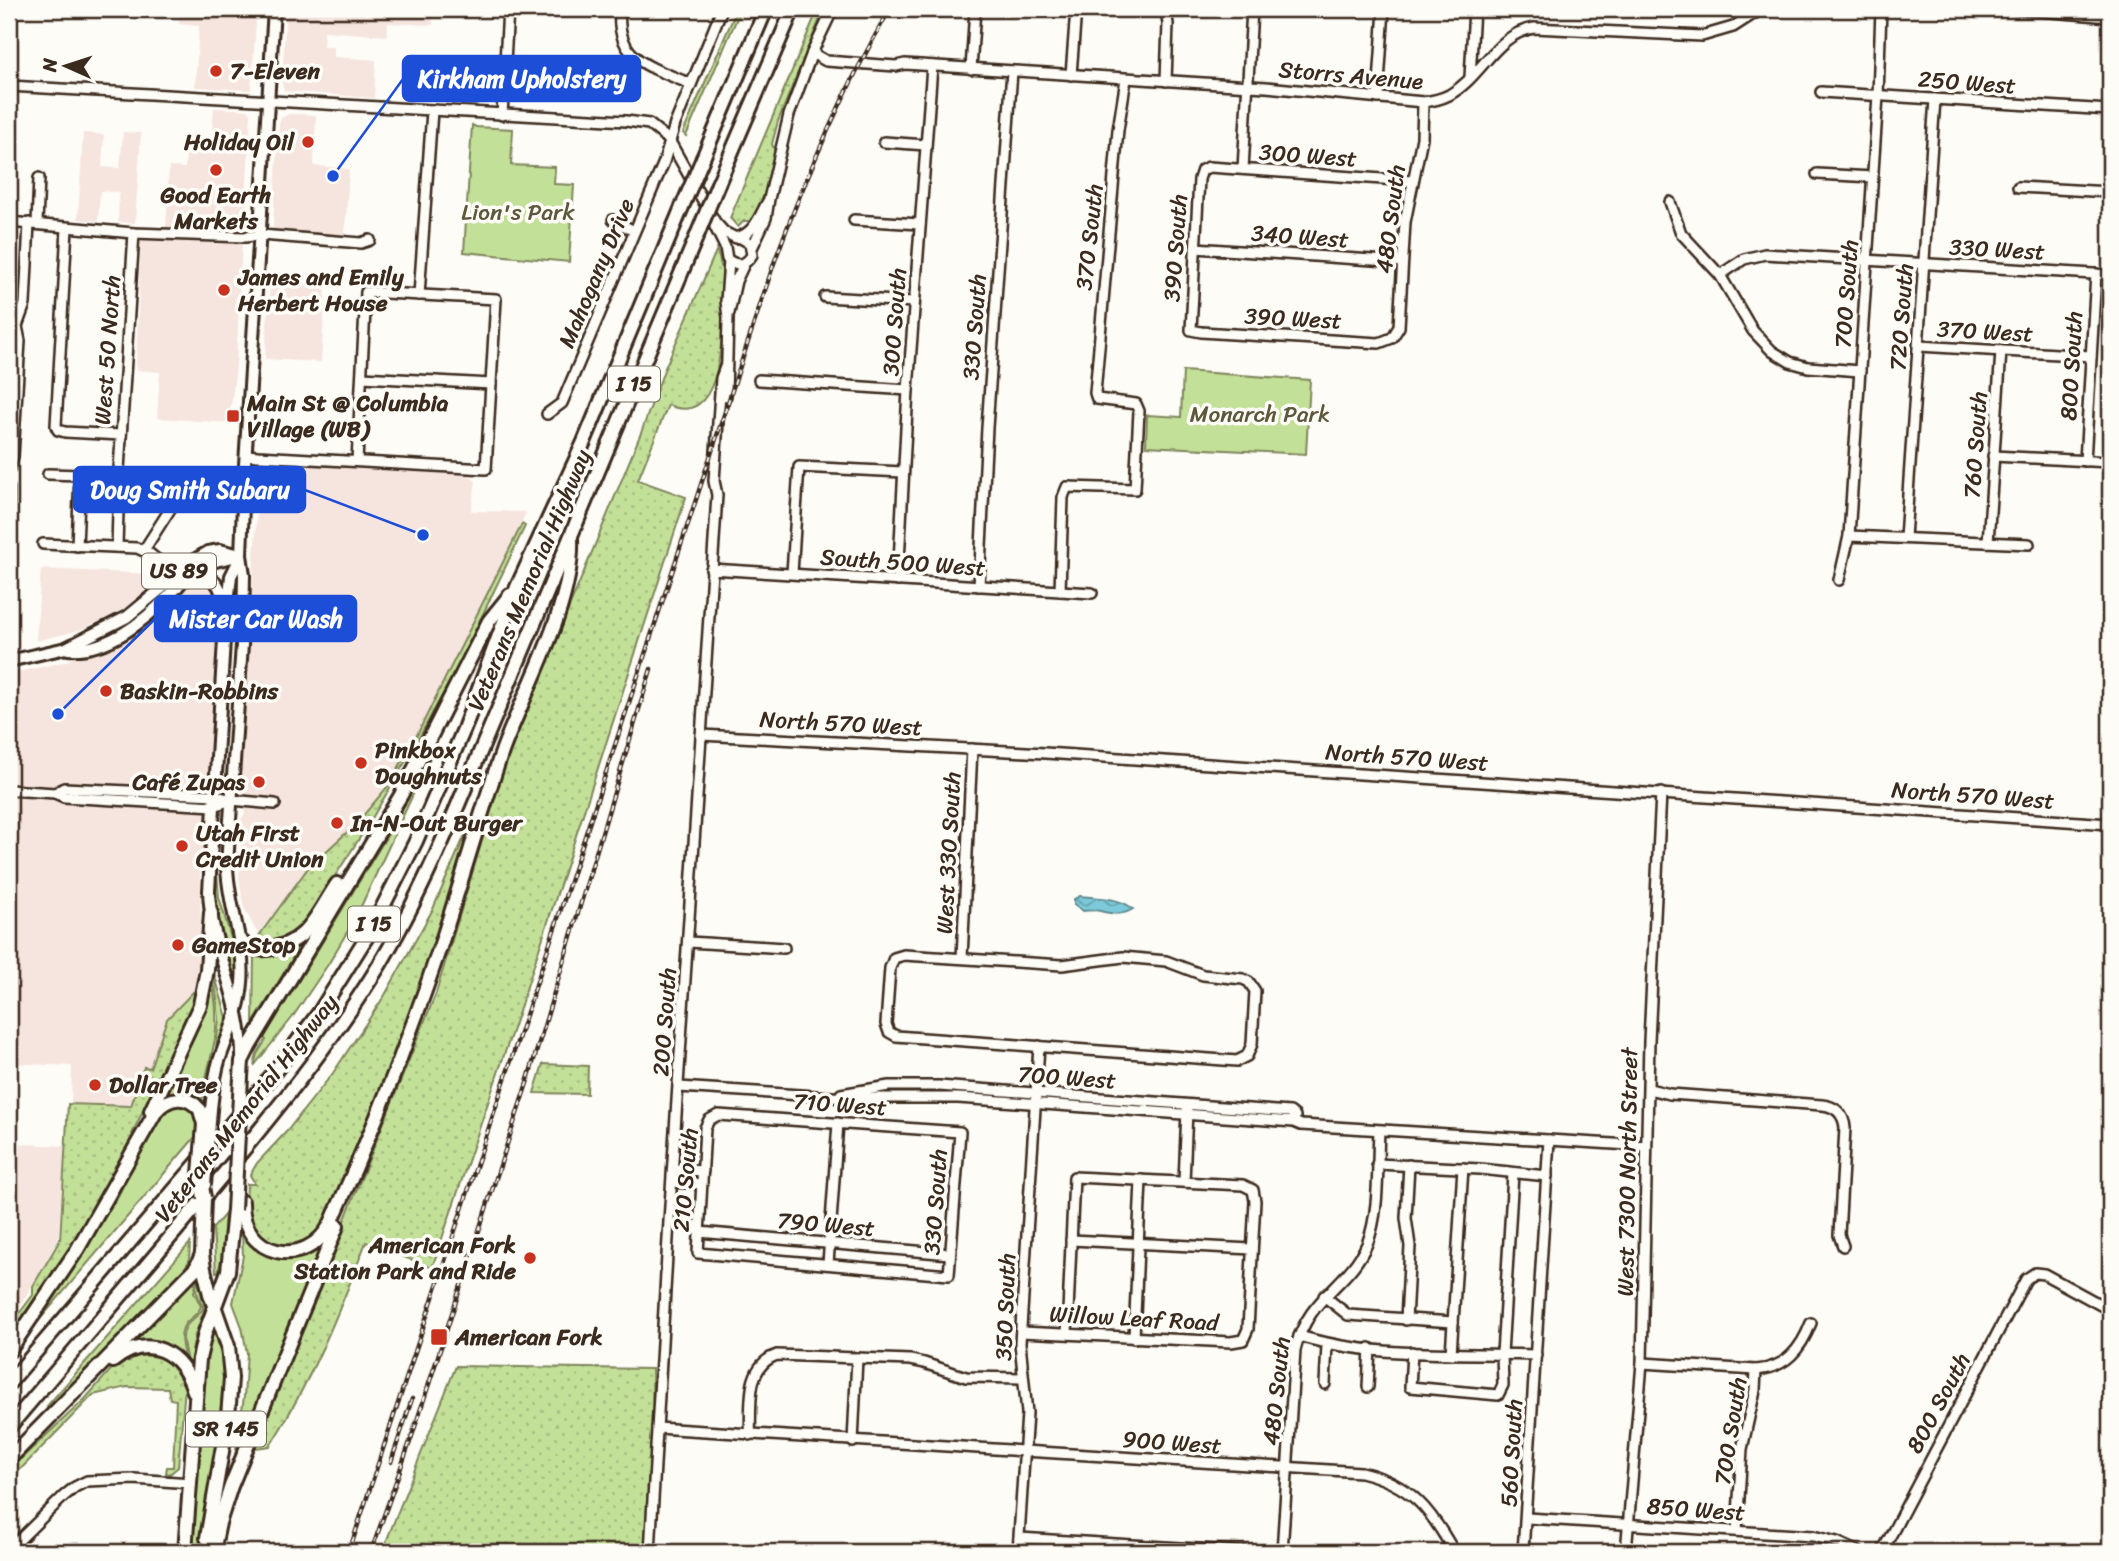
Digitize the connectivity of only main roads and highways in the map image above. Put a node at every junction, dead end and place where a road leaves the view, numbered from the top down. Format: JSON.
{"nodes":[{"id":1,"x":274,"y":9,"type":"edge"},
{"id":2,"x":766,"y":9,"type":"edge"},
{"id":3,"x":793,"y":9,"type":"edge"},
{"id":4,"x":571,"y":535,"type":"junction"},
{"id":5,"x":241,"y":555,"type":"junction"},
{"id":6,"x":178,"y":579,"type":"junction"},
{"id":7,"x":517,"y":587,"type":"junction"},
{"id":8,"x":225,"y":640,"type":"junction"},
{"id":9,"x":66,"y":648,"type":"junction"},
{"id":10,"x":9,"y":661,"type":"edge"},
{"id":11,"x":380,"y":828,"type":"junction"},
{"id":12,"x":211,"y":914,"type":"junction"},
{"id":13,"x":240,"y":940,"type":"junction"},
{"id":14,"x":237,"y":1014,"type":"junction"},
{"id":15,"x":242,"y":1061,"type":"junction"},
{"id":16,"x":206,"y":1110,"type":"junction"},
{"id":17,"x":135,"y":1148,"type":"junction"},
{"id":18,"x":355,"y":1172,"type":"junction"},
{"id":19,"x":238,"y":1206,"type":"junction"},
{"id":20,"x":202,"y":1254,"type":"junction"},
{"id":21,"x":215,"y":1308,"type":"junction"},
{"id":22,"x":9,"y":1351,"type":"edge"},
{"id":23,"x":9,"y":1383,"type":"edge"},
{"id":24,"x":197,"y":1407,"type":"junction"},
{"id":25,"x":46,"y":1422,"type":"junction"},
{"id":26,"x":9,"y":1427,"type":"edge"},
{"id":27,"x":9,"y":1460,"type":"edge"},
{"id":28,"x":185,"y":1552,"type":"edge"},
{"id":29,"x":205,"y":1552,"type":"edge"},
{"id":30,"x":213,"y":1552,"type":"edge"}],
"edges":[{"from":1,"to":5,"type":"main road","number":"US 89"},
{"from":2,"to":7,"type":"highway","name":"Veterans Memorial Highway","number":"I 15","bridge":true},
{"from":3,"to":4,"type":"highway","name":"Veterans Memorial Highway","number":"I 15","bridge":true},
{"from":4,"to":18,"type":"highway"},
{"from":4,"to":26,"type":"highway","name":"Veterans Memorial Highway","number":"I 15"},
{"from":5,"to":6,"type":"main road","number":"US 89"},
{"from":5,"to":8,"type":"main road"},
{"from":5,"to":13,"type":"main road"},
{"from":6,"to":8,"type":"main road","number":"US 89"},
{"from":6,"to":9,"type":"main road","number":"US 89"},
{"from":6,"to":9,"type":"main road","number":"US 89"},
{"from":7,"to":11,"type":"highway"},
{"from":7,"to":23,"type":"highway","name":"Veterans Memorial Highway","number":"I 15"},
{"from":8,"to":12,"type":"main road"},
{"from":9,"to":10,"type":"main road","number":"US 89"},
{"from":11,"to":13,"type":"highway"},
{"from":11,"to":15,"type":"highway"},
{"from":12,"to":14,"type":"main road"},
{"from":12,"to":17,"type":"highway"},
{"from":13,"to":14,"type":"main road"},
{"from":14,"to":15,"type":"main road"},
{"from":14,"to":16,"type":"main road"},
{"from":15,"to":19,"type":"highway","bridge":true},
{"from":16,"to":17,"type":"highway"},
{"from":16,"to":20,"type":"highway","number":"SR 145","bridge":true},
{"from":17,"to":22,"type":"highway"},
{"from":18,"to":19,"type":"highway"},
{"from":18,"to":30,"type":"highway"},
{"from":19,"to":21,"type":"highway","number":"SR 145"},
{"from":20,"to":21,"type":"highway","number":"SR 145"},
{"from":20,"to":25,"type":"highway"},
{"from":21,"to":24,"type":"highway","number":"SR 145"},
{"from":21,"to":29,"type":"highway","number":"SR 145"},
{"from":24,"to":25,"type":"highway"},
{"from":24,"to":28,"type":"highway","number":"SR 145"},
{"from":25,"to":27,"type":"highway"}]}
